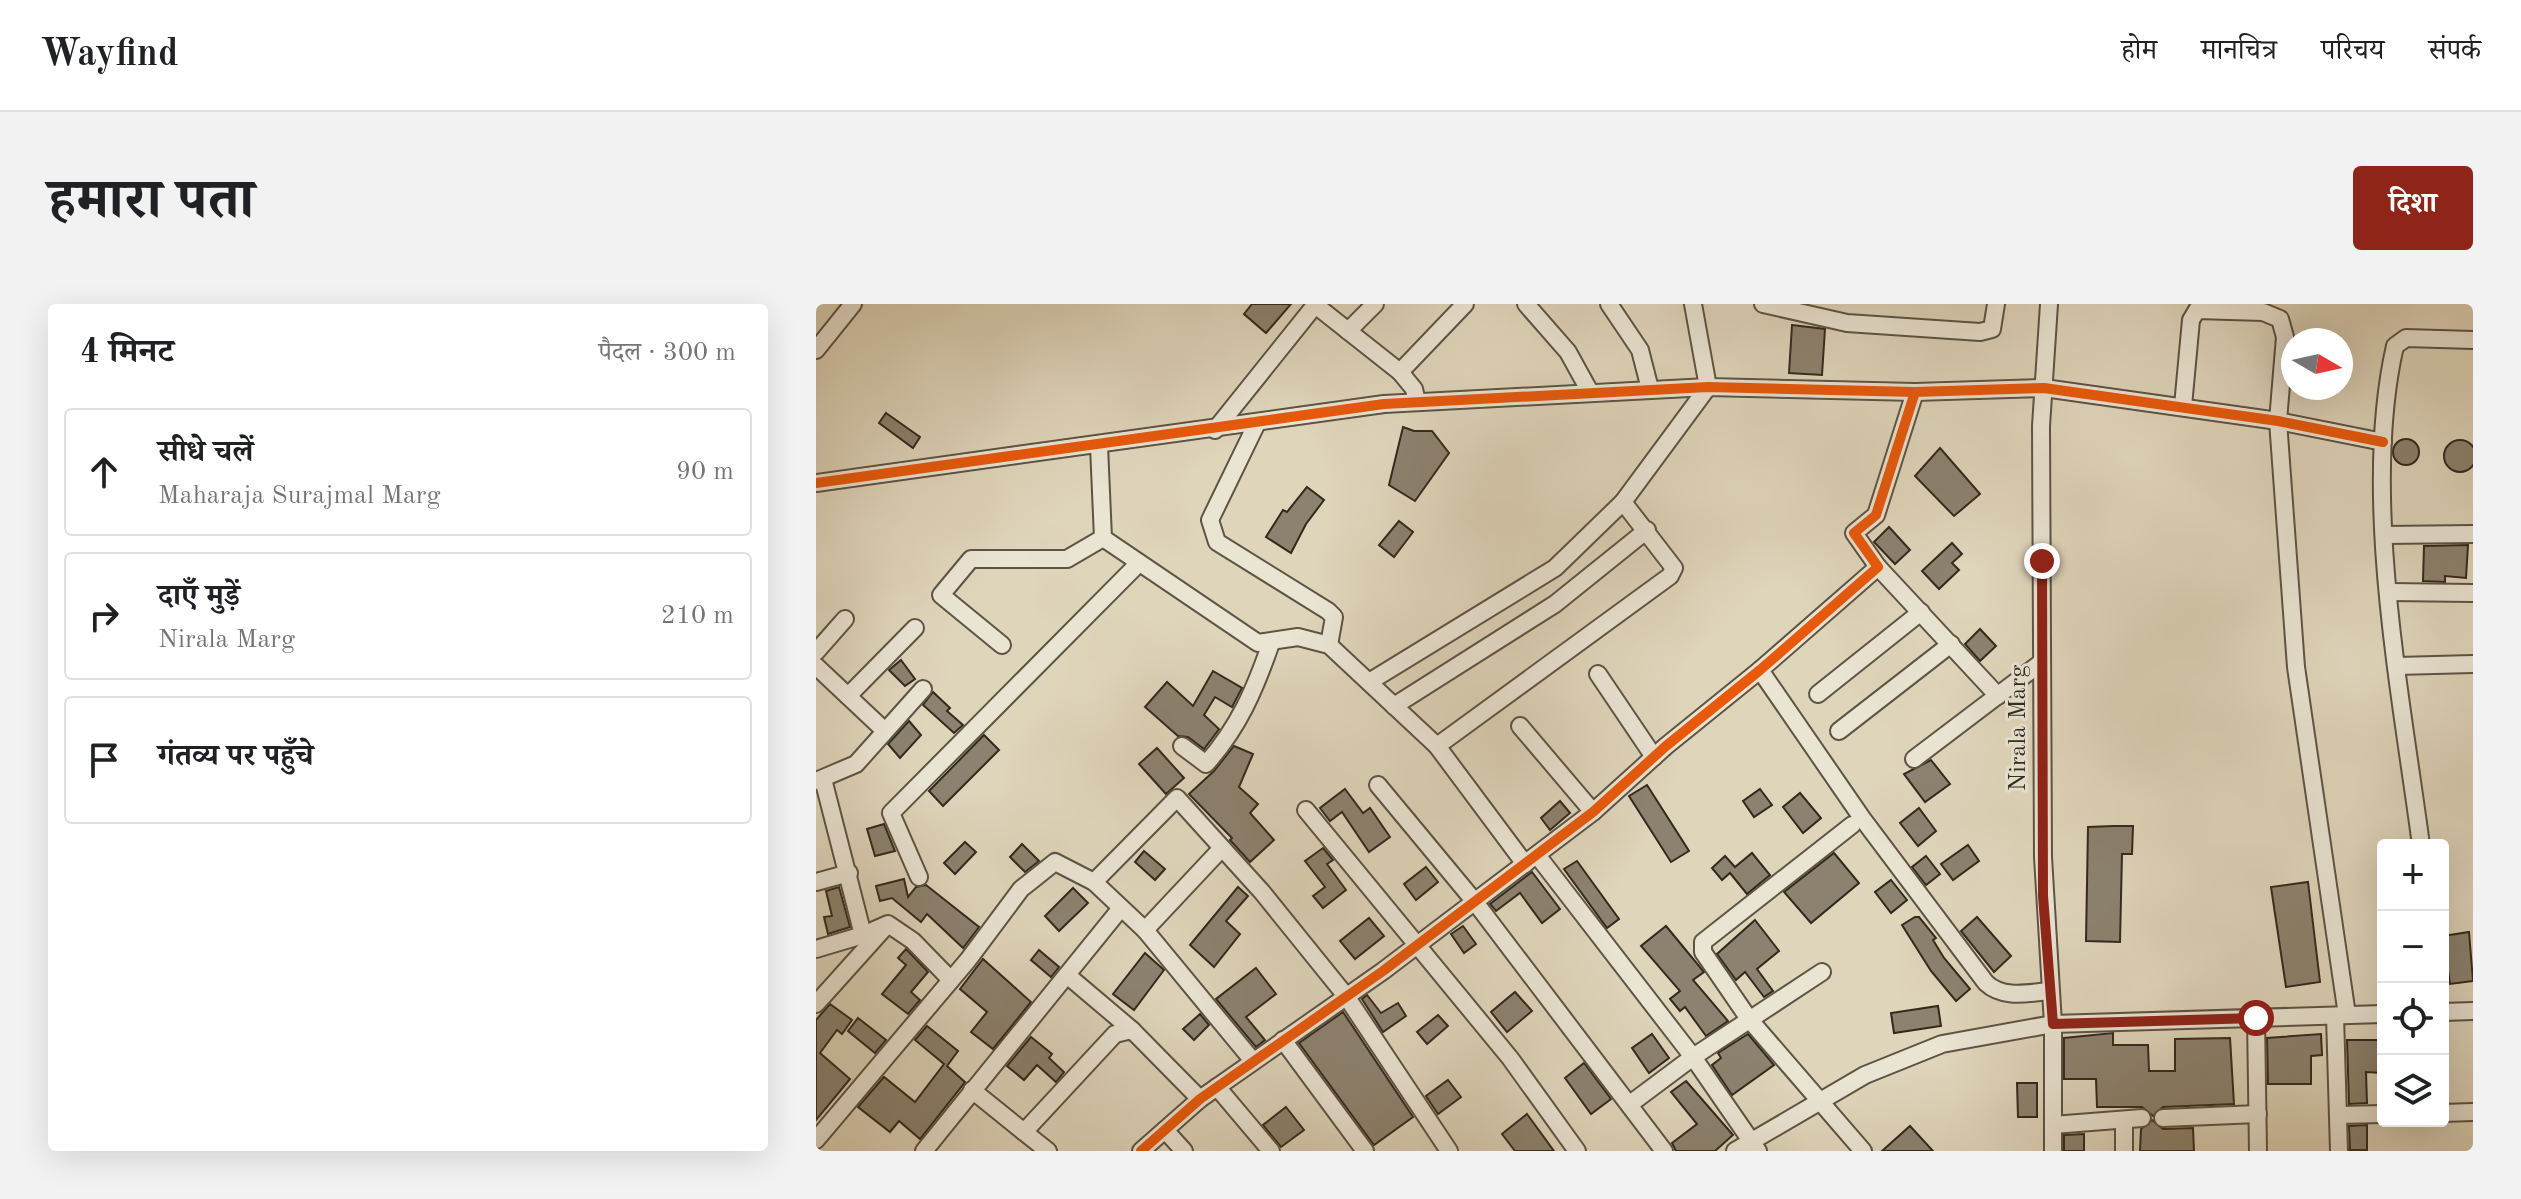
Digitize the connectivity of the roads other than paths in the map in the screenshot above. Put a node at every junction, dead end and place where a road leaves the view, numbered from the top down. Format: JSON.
{"nodes":[{"id":1,"x":853,"y":304,"type":"edge"},
{"id":2,"x":1315,"y":304,"type":"edge"},
{"id":3,"x":1375,"y":304,"type":"edge"},
{"id":4,"x":1465,"y":304,"type":"edge"},
{"id":5,"x":1526,"y":304,"type":"edge"},
{"id":6,"x":1609,"y":304,"type":"edge"},
{"id":7,"x":1694,"y":304,"type":"edge"},
{"id":8,"x":1763,"y":304,"type":"edge"},
{"id":9,"x":1996,"y":304,"type":"edge"},
{"id":10,"x":2049,"y":304,"type":"edge"},
{"id":11,"x":1348,"y":331,"type":"junction"},
{"id":12,"x":2473,"y":340,"type":"edge"},
{"id":13,"x":816,"y":350,"type":"edge"},
{"id":14,"x":1400,"y":372,"type":"junction"},
{"id":15,"x":1708,"y":387,"type":"junction"},
{"id":16,"x":2044,"y":388,"type":"junction"},
{"id":17,"x":1650,"y":389,"type":"junction"},
{"id":18,"x":1590,"y":392,"type":"junction"},
{"id":19,"x":1915,"y":392,"type":"junction"},
{"id":20,"x":1417,"y":402,"type":"junction"},
{"id":21,"x":2183,"y":406,"type":"junction"},
{"id":22,"x":2278,"y":421,"type":"junction"},
{"id":23,"x":1257,"y":423,"type":"junction"},
{"id":24,"x":1215,"y":430,"type":"junction"},
{"id":25,"x":2383,"y":442,"type":"junction"},
{"id":26,"x":1099,"y":446,"type":"junction"},
{"id":27,"x":816,"y":483,"type":"edge"},
{"id":28,"x":1623,"y":502,"type":"junction"},
{"id":29,"x":1647,"y":530,"type":"junction"},
{"id":30,"x":2473,"y":534,"type":"edge"},
{"id":31,"x":2385,"y":535,"type":"junction"},
{"id":32,"x":1103,"y":538,"type":"junction"},
{"id":33,"x":1139,"y":563,"type":"junction"},
{"id":34,"x":1878,"y":567,"type":"junction"},
{"id":35,"x":2389,"y":592,"type":"junction"},
{"id":36,"x":2473,"y":593,"type":"edge"},
{"id":37,"x":1921,"y":612,"type":"junction"},
{"id":38,"x":845,"y":619,"type":"dead end"},
{"id":39,"x":915,"y":628,"type":"dead end"},
{"id":40,"x":1271,"y":643,"type":"junction"},
{"id":41,"x":1951,"y":644,"type":"junction"},
{"id":42,"x":1002,"y":645,"type":"dead end"},
{"id":43,"x":1329,"y":645,"type":"junction"},
{"id":44,"x":816,"y":652,"type":"edge"},
{"id":45,"x":2042,"y":662,"type":"junction"},
{"id":46,"x":2473,"y":664,"type":"edge"},
{"id":47,"x":816,"y":666,"type":"edge"},
{"id":48,"x":2397,"y":666,"type":"junction"},
{"id":49,"x":1760,"y":670,"type":"junction"},
{"id":50,"x":1598,"y":674,"type":"dead end"},
{"id":51,"x":1369,"y":682,"type":"junction"},
{"id":52,"x":923,"y":689,"type":"dead end"},
{"id":53,"x":1818,"y":694,"type":"dead end"},
{"id":54,"x":848,"y":696,"type":"junction"},
{"id":55,"x":1998,"y":696,"type":"junction"},
{"id":56,"x":1394,"y":706,"type":"junction"},
{"id":57,"x":1520,"y":726,"type":"dead end"},
{"id":58,"x":885,"y":731,"type":"junction"},
{"id":59,"x":1839,"y":731,"type":"dead end"},
{"id":60,"x":1182,"y":746,"type":"dead end"},
{"id":61,"x":1437,"y":746,"type":"junction"},
{"id":62,"x":1654,"y":757,"type":"junction"},
{"id":63,"x":1914,"y":759,"type":"dead end"},
{"id":64,"x":820,"y":780,"type":"edge"},
{"id":65,"x":1378,"y":785,"type":"dead end"},
{"id":66,"x":1306,"y":810,"type":"dead end"},
{"id":67,"x":1593,"y":812,"type":"junction"},
{"id":68,"x":1852,"y":825,"type":"dead end"},
{"id":69,"x":2420,"y":839,"type":"edge"},
{"id":70,"x":1222,"y":848,"type":"junction"},
{"id":71,"x":1531,"y":859,"type":"junction"},
{"id":72,"x":849,"y":873,"type":"junction"},
{"id":73,"x":919,"y":877,"type":"dead end"},
{"id":74,"x":816,"y":882,"type":"edge"},
{"id":75,"x":1094,"y":882,"type":"junction"},
{"id":76,"x":1475,"y":902,"type":"junction"},
{"id":77,"x":1121,"y":908,"type":"junction"},
{"id":78,"x":888,"y":924,"type":"junction"},
{"id":79,"x":1145,"y":930,"type":"junction"},
{"id":80,"x":863,"y":935,"type":"junction"},
{"id":81,"x":1417,"y":945,"type":"junction"},
{"id":82,"x":816,"y":949,"type":"edge"},
{"id":83,"x":1822,"y":972,"type":"dead end"},
{"id":84,"x":1067,"y":975,"type":"junction"},
{"id":85,"x":951,"y":980,"type":"junction"},
{"id":86,"x":2049,"y":991,"type":"junction"},
{"id":87,"x":1346,"y":996,"type":"junction"},
{"id":88,"x":816,"y":1004,"type":"edge"},
{"id":89,"x":2473,"y":1011,"type":"edge"},
{"id":90,"x":2449,"y":1012,"type":"edge"},
{"id":91,"x":2377,"y":1014,"type":"edge"},
{"id":92,"x":2341,"y":1015,"type":"junction"},
{"id":93,"x":2256,"y":1018,"type":"junction"},
{"id":94,"x":1749,"y":1019,"type":"junction"},
{"id":95,"x":2053,"y":1024,"type":"junction"},
{"id":96,"x":1132,"y":1030,"type":"junction"},
{"id":97,"x":1283,"y":1040,"type":"junction"},
{"id":98,"x":1693,"y":1057,"type":"junction"},
{"id":99,"x":1253,"y":1061,"type":"junction"},
{"id":100,"x":1217,"y":1087,"type":"junction"},
{"id":101,"x":972,"y":1090,"type":"junction"},
{"id":102,"x":1200,"y":1099,"type":"junction"},
{"id":103,"x":1821,"y":1100,"type":"junction"},
{"id":104,"x":1630,"y":1104,"type":"junction"},
{"id":105,"x":2473,"y":1112,"type":"edge"},
{"id":106,"x":2449,"y":1113,"type":"edge"},
{"id":107,"x":2258,"y":1114,"type":"junction"},
{"id":108,"x":2377,"y":1114,"type":"edge"},
{"id":109,"x":2338,"y":1115,"type":"junction"},
{"id":110,"x":2142,"y":1118,"type":"dead end"},
{"id":111,"x":2163,"y":1118,"type":"dead end"},
{"id":112,"x":2124,"y":1120,"type":"junction"},
{"id":113,"x":2053,"y":1125,"type":"junction"},
{"id":114,"x":1165,"y":1130,"type":"junction"},
{"id":115,"x":1024,"y":1132,"type":"junction"},
{"id":116,"x":816,"y":1140,"type":"edge"},
{"id":117,"x":1755,"y":1146,"type":"edge"},
{"id":118,"x":924,"y":1151,"type":"edge"},
{"id":119,"x":1048,"y":1151,"type":"edge"},
{"id":120,"x":1141,"y":1151,"type":"edge"},
{"id":121,"x":1184,"y":1151,"type":"edge"},
{"id":122,"x":1271,"y":1151,"type":"edge"},
{"id":123,"x":1365,"y":1151,"type":"edge"},
{"id":124,"x":1449,"y":1151,"type":"edge"},
{"id":125,"x":1577,"y":1151,"type":"edge"},
{"id":126,"x":1664,"y":1151,"type":"edge"},
{"id":127,"x":1735,"y":1151,"type":"edge"},
{"id":128,"x":1863,"y":1151,"type":"edge"},
{"id":129,"x":2053,"y":1151,"type":"edge"},
{"id":130,"x":2124,"y":1151,"type":"edge"},
{"id":131,"x":2258,"y":1151,"type":"edge"},
{"id":132,"x":2339,"y":1151,"type":"edge"}],
"edges":[{"from":1,"to":13,"type":"street"},
{"from":2,"to":11,"type":"street"},
{"from":2,"to":24,"type":"street"},
{"from":3,"to":11,"type":"street"},
{"from":4,"to":14,"type":"street"},
{"from":5,"to":18,"type":"street"},
{"from":6,"to":17,"type":"street"},
{"from":7,"to":15,"type":"street"},
{"from":8,"to":9,"type":"street"},
{"from":10,"to":16,"type":"street","name":"Nirala Marg"},
{"from":11,"to":14,"type":"street"},
{"from":12,"to":25,"type":"street"},
{"from":14,"to":20,"type":"street"},
{"from":15,"to":17,"type":"street"},
{"from":15,"to":19,"type":"street"},
{"from":15,"to":28,"type":"street"},
{"from":16,"to":19,"type":"street"},
{"from":16,"to":21,"type":"street"},
{"from":16,"to":45,"type":"street","name":"Nirala Marg"},
{"from":17,"to":18,"type":"street"},
{"from":18,"to":20,"type":"street"},
{"from":19,"to":34,"type":"street"},
{"from":20,"to":23,"type":"street"},
{"from":21,"to":22,"type":"street"},
{"from":21,"to":22,"type":"street"},
{"from":22,"to":25,"type":"street"},
{"from":22,"to":92,"type":"street"},
{"from":23,"to":24,"type":"street"},
{"from":23,"to":43,"type":"street"},
{"from":24,"to":26,"type":"street"},
{"from":25,"to":31,"type":"street"},
{"from":26,"to":27,"type":"street"},
{"from":26,"to":32,"type":"street"},
{"from":28,"to":29,"type":"street"},
{"from":28,"to":51,"type":"street"},
{"from":29,"to":56,"type":"street"},
{"from":29,"to":61,"type":"street"},
{"from":30,"to":31,"type":"street"},
{"from":31,"to":35,"type":"street"},
{"from":32,"to":33,"type":"street"},
{"from":32,"to":42,"type":"street"},
{"from":33,"to":40,"type":"street"},
{"from":33,"to":73,"type":"street"},
{"from":34,"to":37,"type":"street"},
{"from":34,"to":49,"type":"street"},
{"from":35,"to":36,"type":"street"},
{"from":35,"to":48,"type":"street"},
{"from":37,"to":41,"type":"street"},
{"from":37,"to":53,"type":"street"},
{"from":38,"to":44,"type":"street"},
{"from":39,"to":54,"type":"street"},
{"from":40,"to":43,"type":"street"},
{"from":40,"to":60,"type":"street"},
{"from":41,"to":55,"type":"street"},
{"from":41,"to":59,"type":"street"},
{"from":43,"to":51,"type":"street"},
{"from":45,"to":55,"type":"street"},
{"from":45,"to":86,"type":"street","name":"Nirala Marg"},
{"from":46,"to":48,"type":"street"},
{"from":47,"to":54,"type":"street"},
{"from":48,"to":69,"type":"street"},
{"from":49,"to":62,"type":"street"},
{"from":49,"to":86,"type":"street"},
{"from":50,"to":62,"type":"street"},
{"from":51,"to":56,"type":"street"},
{"from":52,"to":58,"type":"street"},
{"from":54,"to":58,"type":"street"},
{"from":55,"to":63,"type":"street"},
{"from":56,"to":61,"type":"street"},
{"from":57,"to":67,"type":"street"},
{"from":58,"to":64,"type":"street"},
{"from":61,"to":71,"type":"street"},
{"from":62,"to":67,"type":"street"},
{"from":64,"to":72,"type":"street"},
{"from":65,"to":76,"type":"street"},
{"from":66,"to":81,"type":"street"},
{"from":67,"to":71,"type":"street"},
{"from":68,"to":94,"type":"street"},
{"from":70,"to":75,"type":"street"},
{"from":70,"to":79,"type":"street"},
{"from":70,"to":87,"type":"street"},
{"from":71,"to":76,"type":"street"},
{"from":71,"to":98,"type":"street"},
{"from":72,"to":74,"type":"street"},
{"from":72,"to":80,"type":"street"},
{"from":75,"to":77,"type":"street"},
{"from":75,"to":85,"type":"street"},
{"from":76,"to":81,"type":"street"},
{"from":76,"to":104,"type":"street"},
{"from":77,"to":79,"type":"street"},
{"from":77,"to":84,"type":"street"},
{"from":78,"to":80,"type":"street"},
{"from":78,"to":85,"type":"street"},
{"from":78,"to":88,"type":"street"},
{"from":79,"to":99,"type":"street"},
{"from":80,"to":82,"type":"street"},
{"from":81,"to":87,"type":"street"},
{"from":81,"to":125,"type":"street"},
{"from":83,"to":94,"type":"street"},
{"from":84,"to":96,"type":"street"},
{"from":84,"to":101,"type":"street"},
{"from":85,"to":116,"type":"street"},
{"from":86,"to":95,"type":"street","name":"Nirala Marg"},
{"from":87,"to":97,"type":"street"},
{"from":87,"to":124,"type":"street"},
{"from":89,"to":90,"type":"street"},
{"from":91,"to":92,"type":"street"},
{"from":92,"to":93,"type":"street"},
{"from":92,"to":109,"type":"street"},
{"from":93,"to":95,"type":"street"},
{"from":93,"to":107,"type":"street"},
{"from":94,"to":98,"type":"street"},
{"from":94,"to":103,"type":"street"},
{"from":95,"to":103,"type":"street"},
{"from":95,"to":113,"type":"street","name":"Nirala Marg"},
{"from":96,"to":102,"type":"street"},
{"from":96,"to":115,"type":"street"},
{"from":97,"to":99,"type":"street"},
{"from":97,"to":123,"type":"street"},
{"from":98,"to":104,"type":"street"},
{"from":98,"to":117,"type":"street"},
{"from":99,"to":100,"type":"street"},
{"from":100,"to":102,"type":"street"},
{"from":100,"to":122,"type":"street"},
{"from":101,"to":115,"type":"street"},
{"from":101,"to":118,"type":"street"},
{"from":102,"to":114,"type":"street"},
{"from":103,"to":117,"type":"street"},
{"from":103,"to":128,"type":"street"},
{"from":104,"to":126,"type":"street"},
{"from":105,"to":106,"type":"street"},
{"from":107,"to":111,"type":"street"},
{"from":107,"to":131,"type":"street"},
{"from":108,"to":109,"type":"street"},
{"from":109,"to":132,"type":"street"},
{"from":110,"to":112,"type":"street"},
{"from":112,"to":113,"type":"street"},
{"from":112,"to":130,"type":"street"},
{"from":113,"to":129,"type":"street","name":"Nirala Marg"},
{"from":114,"to":120,"type":"street"},
{"from":114,"to":121,"type":"street"},
{"from":115,"to":119,"type":"street"},
{"from":117,"to":127,"type":"street"}]}
